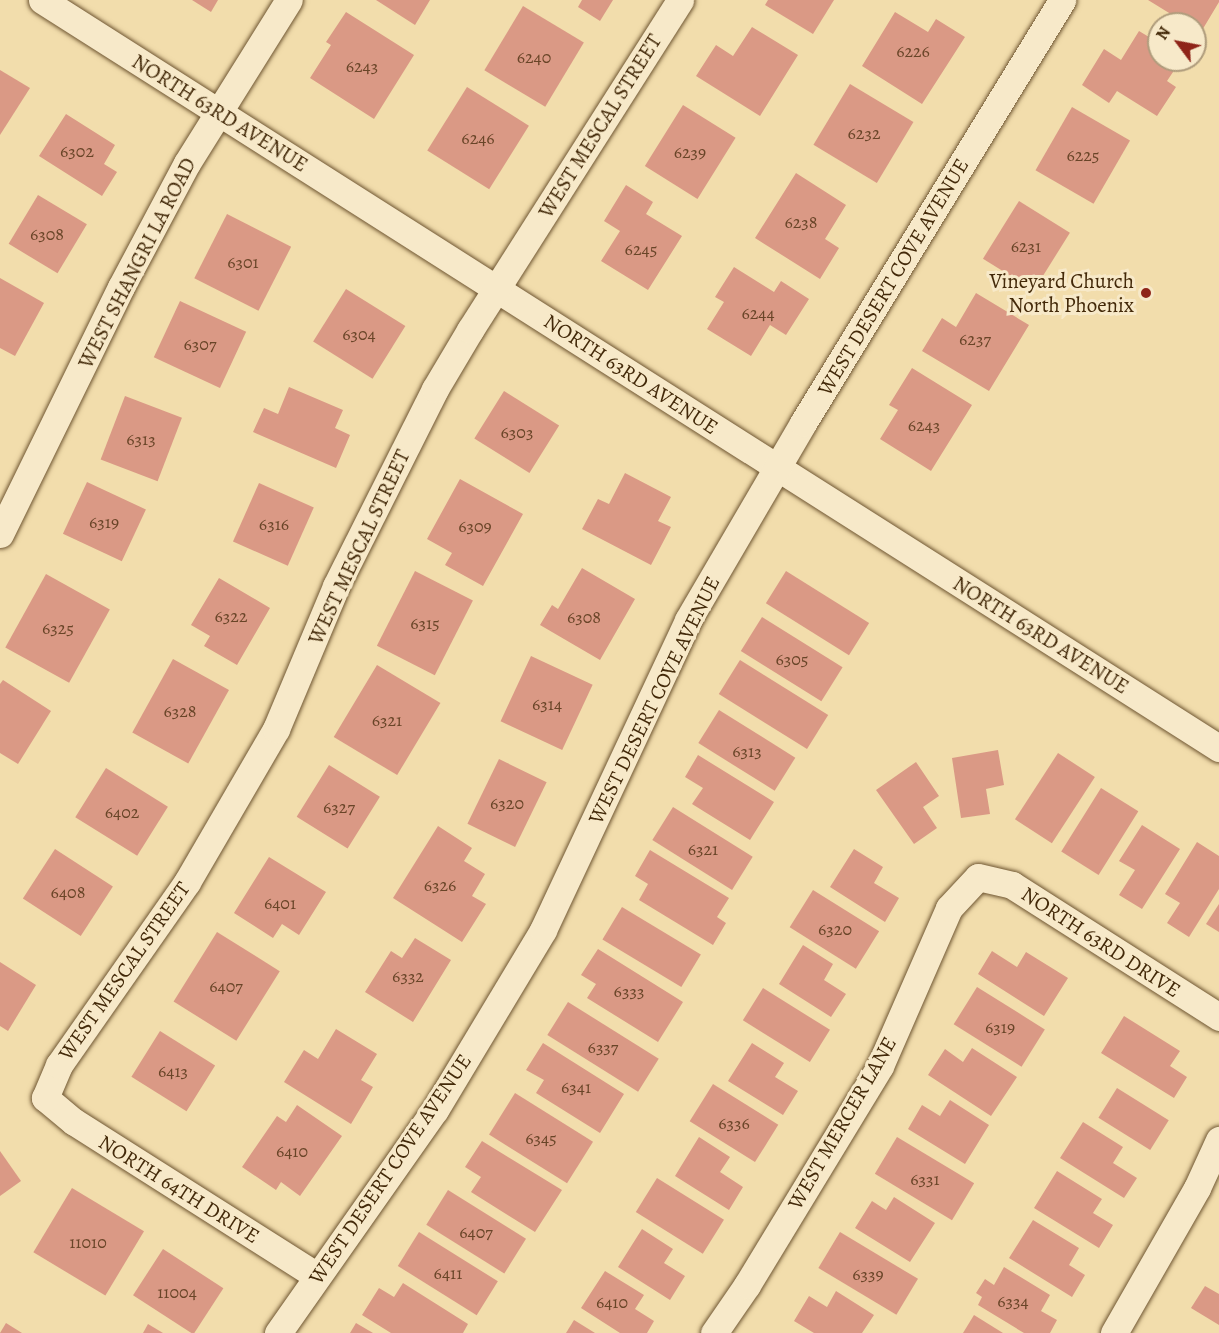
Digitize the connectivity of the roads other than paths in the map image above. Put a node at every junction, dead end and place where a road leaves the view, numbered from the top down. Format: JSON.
{"nodes":[{"id":1,"x":42,"y":0,"type":"edge"},
{"id":2,"x":290,"y":0,"type":"edge"},
{"id":3,"x":680,"y":0,"type":"edge"},
{"id":4,"x":1062,"y":0,"type":"edge"},
{"id":5,"x":219,"y":112,"type":"junction"},
{"id":6,"x":497,"y":288,"type":"junction"},
{"id":7,"x":777,"y":467,"type":"junction"},
{"id":8,"x":0,"y":534,"type":"edge"},
{"id":9,"x":1219,"y":748,"type":"edge"},
{"id":10,"x":978,"y":877,"type":"joint"},
{"id":11,"x":1219,"y":1017,"type":"edge"},
{"id":12,"x":45,"y":1098,"type":"joint"},
{"id":13,"x":1219,"y":1140,"type":"edge"},
{"id":14,"x":316,"y":1276,"type":"junction"},
{"id":15,"x":278,"y":1333,"type":"edge"},
{"id":16,"x":714,"y":1333,"type":"edge"},
{"id":17,"x":1114,"y":1333,"type":"edge"}],
"edges":[{"from":1,"to":5,"type":"street","name":"NORTH 63RD AVENUE"},
{"from":2,"to":5,"type":"street","name":"WEST SHANGRI LA ROAD"},
{"from":3,"to":6,"type":"street","name":"WEST MESCAL STREET"},
{"from":4,"to":7,"type":"street","name":"WEST DESERT COVE AVENUE"},
{"from":5,"to":6,"type":"street","name":"NORTH 63RD AVENUE"},
{"from":5,"to":8,"type":"street","name":"WEST SHANGRI LA ROAD"},
{"from":6,"to":7,"type":"street","name":"NORTH 63RD AVENUE"},
{"from":6,"to":12,"type":"street","name":"WEST MESCAL STREET"},
{"from":7,"to":9,"type":"street","name":"NORTH 63RD AVENUE"},
{"from":7,"to":14,"type":"street","name":"WEST DESERT COVE AVENUE"},
{"from":10,"to":11,"type":"street","name":"NORTH 63RD DRIVE"},
{"from":10,"to":16,"type":"street","name":"WEST MERCER LANE"},
{"from":12,"to":14,"type":"street","name":"NORTH 64TH DRIVE"},
{"from":13,"to":17,"type":"street"},
{"from":14,"to":15,"type":"street","name":"WEST DESERT COVE AVENUE"}]}
